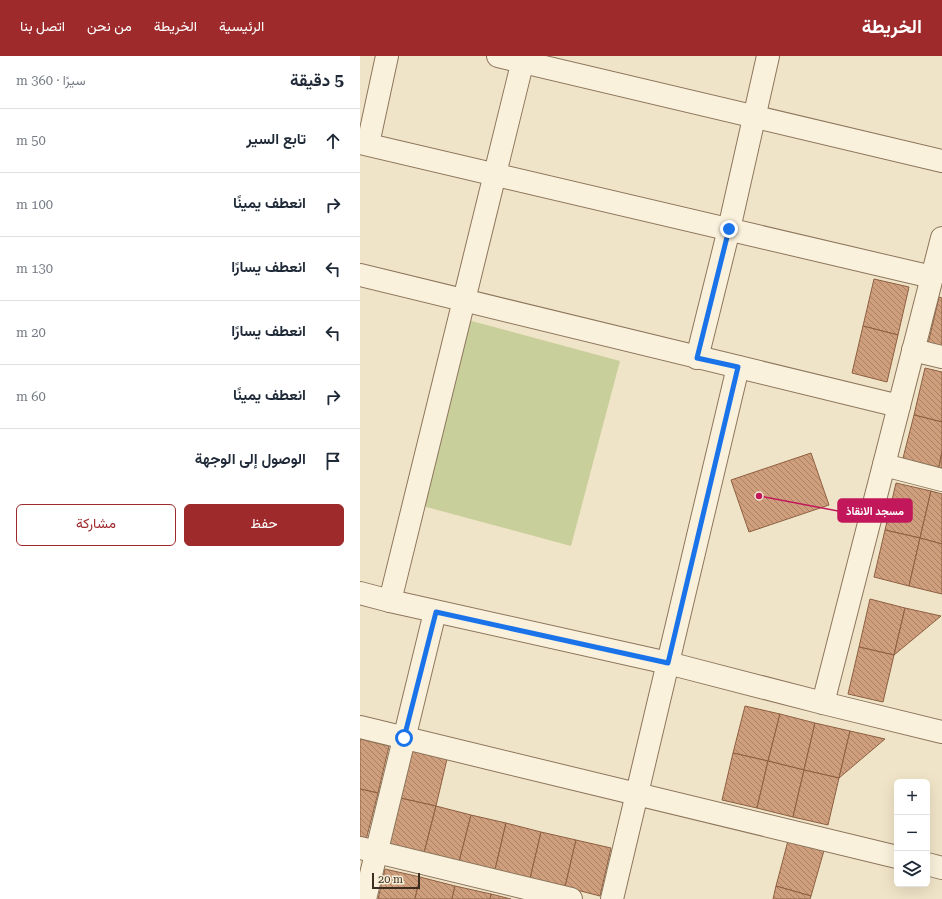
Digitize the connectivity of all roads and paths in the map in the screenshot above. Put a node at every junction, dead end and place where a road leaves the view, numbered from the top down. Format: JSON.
{"nodes":[{"id":1,"x":387,"y":56,"type":"edge"},
{"id":2,"x":498,"y":56,"type":"edge"},
{"id":3,"x":768,"y":56,"type":"edge"},
{"id":4,"x":523,"y":59,"type":"edge"},
{"id":5,"x":755,"y":116,"type":"junction"},
{"id":6,"x":364,"y":143,"type":"edge"},
{"id":7,"x":942,"y":161,"type":"edge"},
{"id":8,"x":494,"y":174,"type":"junction"},
{"id":9,"x":729,"y":229,"type":"junction"},
{"id":10,"x":942,"y":238,"type":"edge"},
{"id":11,"x":360,"y":275,"type":"edge"},
{"id":12,"x":932,"y":277,"type":"junction"},
{"id":13,"x":464,"y":301,"type":"junction"},
{"id":14,"x":913,"y":350,"type":"junction"},
{"id":15,"x":942,"y":357,"type":"edge"},
{"id":16,"x":697,"y":358,"type":"junction"},
{"id":17,"x":738,"y":367,"type":"junction"},
{"id":18,"x":898,"y":406,"type":"junction"},
{"id":19,"x":884,"y":465,"type":"junction"},
{"id":20,"x":942,"y":480,"type":"edge"},
{"id":21,"x":360,"y":593,"type":"edge"},
{"id":22,"x":390,"y":601,"type":"junction"},
{"id":23,"x":436,"y":612,"type":"junction"},
{"id":24,"x":668,"y":663,"type":"junction"},
{"id":25,"x":823,"y":703,"type":"junction"},
{"id":26,"x":360,"y":727,"type":"edge"},
{"id":27,"x":942,"y":732,"type":"edge"},
{"id":28,"x":404,"y":738,"type":"junction"},
{"id":29,"x":637,"y":794,"type":"junction"},
{"id":30,"x":368,"y":850,"type":"edge"},
{"id":31,"x":894,"y":856,"type":"edge"},
{"id":32,"x":930,"y":865,"type":"edge"},
{"id":33,"x":942,"y":868,"type":"edge"},
{"id":34,"x":365,"y":899,"type":"edge"},
{"id":35,"x":571,"y":899,"type":"edge"},
{"id":36,"x":612,"y":899,"type":"edge"}],
"edges":[{"from":1,"to":6,"type":"street"},
{"from":2,"to":4,"type":"street"},
{"from":3,"to":5,"type":"street"},
{"from":4,"to":5,"type":"street"},
{"from":4,"to":8,"type":"street"},
{"from":5,"to":7,"type":"street"},
{"from":5,"to":9,"type":"street"},
{"from":6,"to":8,"type":"street"},
{"from":8,"to":9,"type":"street"},
{"from":8,"to":13,"type":"street"},
{"from":9,"to":12,"type":"street"},
{"from":9,"to":16,"type":"street"},
{"from":10,"to":12,"type":"street"},
{"from":11,"to":13,"type":"street"},
{"from":12,"to":14,"type":"street"},
{"from":13,"to":16,"type":"street"},
{"from":13,"to":22,"type":"street"},
{"from":14,"to":15,"type":"street"},
{"from":14,"to":18,"type":"street"},
{"from":16,"to":17,"type":"street"},
{"from":17,"to":18,"type":"street"},
{"from":17,"to":24,"type":"street"},
{"from":18,"to":19,"type":"street"},
{"from":19,"to":20,"type":"street"},
{"from":19,"to":25,"type":"street"},
{"from":21,"to":22,"type":"street"},
{"from":22,"to":23,"type":"street"},
{"from":23,"to":24,"type":"street"},
{"from":23,"to":28,"type":"street"},
{"from":24,"to":25,"type":"street"},
{"from":24,"to":29,"type":"street"},
{"from":25,"to":27,"type":"street"},
{"from":26,"to":28,"type":"street"},
{"from":28,"to":29,"type":"street"},
{"from":28,"to":30,"type":"street"},
{"from":29,"to":31,"type":"street"},
{"from":29,"to":36,"type":"street"},
{"from":30,"to":34,"type":"street"},
{"from":30,"to":35,"type":"street"},
{"from":32,"to":33,"type":"street"}]}
